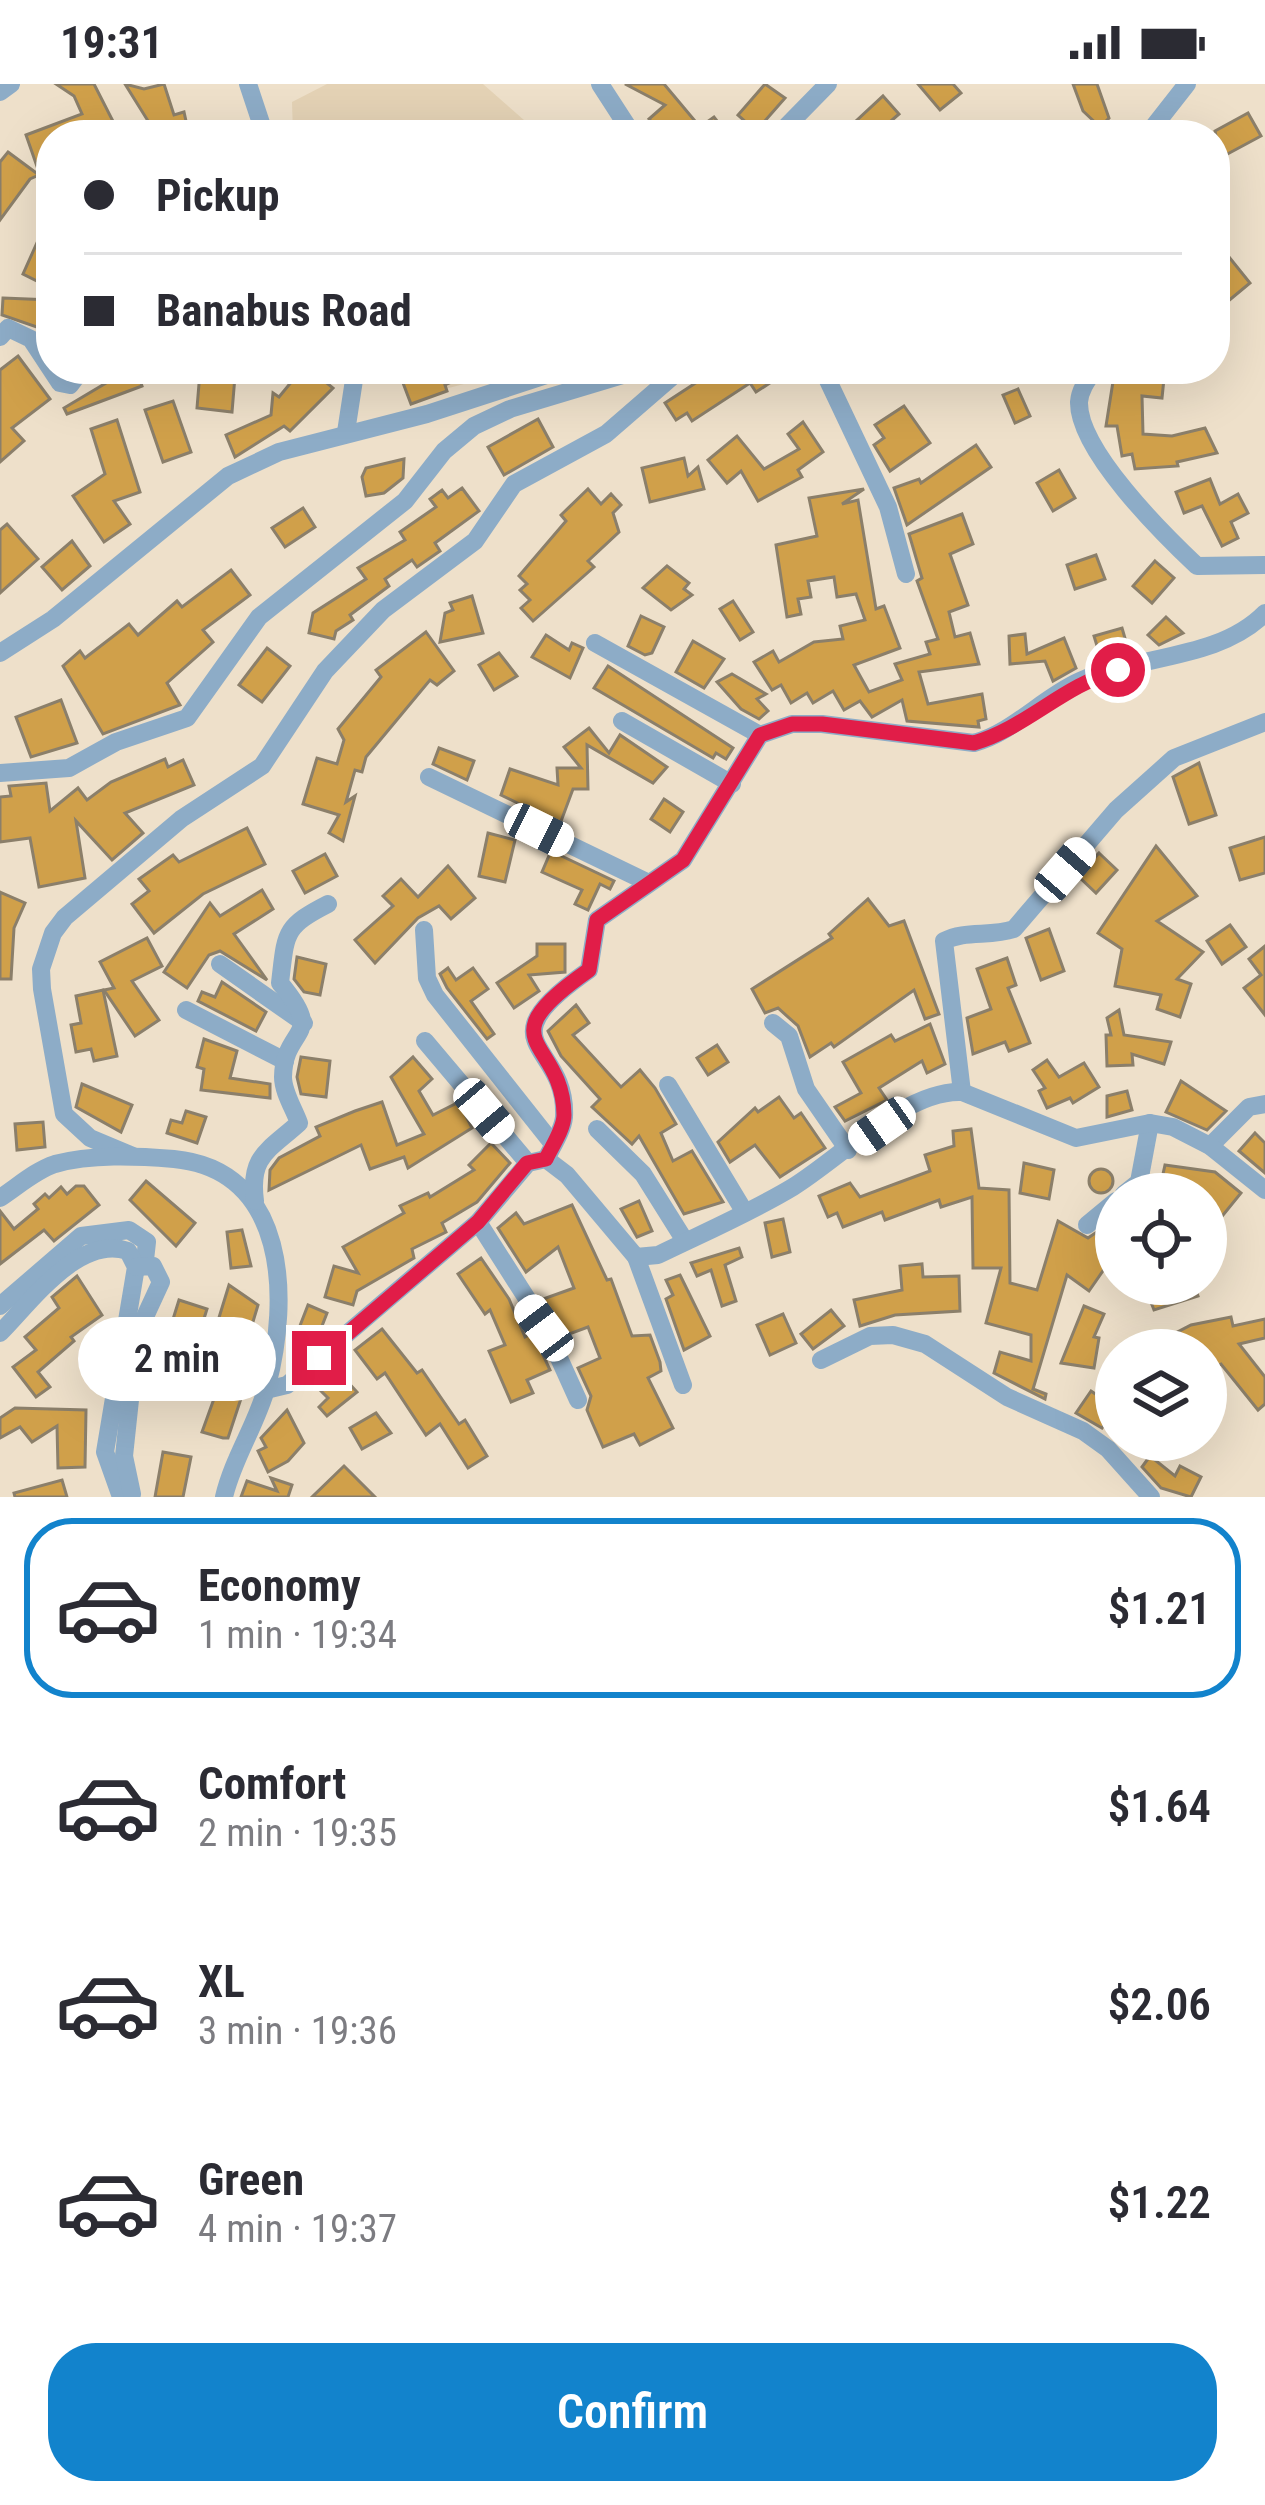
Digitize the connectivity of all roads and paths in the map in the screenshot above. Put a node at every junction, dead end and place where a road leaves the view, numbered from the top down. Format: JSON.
{"nodes":[{"id":1,"x":11,"y":84,"type":"edge"},
{"id":2,"x":248,"y":84,"type":"edge"},
{"id":3,"x":600,"y":84,"type":"edge"},
{"id":4,"x":828,"y":84,"type":"edge"},
{"id":5,"x":1187,"y":84,"type":"edge"},
{"id":6,"x":0,"y":92,"type":"edge"},
{"id":7,"x":260,"y":120,"type":"edge"},
{"id":8,"x":623,"y":120,"type":"edge"},
{"id":9,"x":793,"y":120,"type":"edge"},
{"id":10,"x":1159,"y":120,"type":"edge"},
{"id":11,"x":0,"y":337,"type":"edge"},
{"id":12,"x":36,"y":345,"type":"edge"},
{"id":13,"x":353,"y":384,"type":"edge"},
{"id":14,"x":519,"y":384,"type":"edge"},
{"id":15,"x":594,"y":384,"type":"edge"},
{"id":16,"x":664,"y":384,"type":"edge"},
{"id":17,"x":829,"y":384,"type":"edge"},
{"id":18,"x":1088,"y":384,"type":"edge"},
{"id":19,"x":346,"y":432,"type":"junction"},
{"id":20,"x":1261,"y":564,"type":"edge"},
{"id":21,"x":906,"y":574,"type":"dead end"},
{"id":22,"x":1265,"y":582,"type":"edge"},
{"id":23,"x":1265,"y":613,"type":"edge"},
{"id":24,"x":595,"y":644,"type":"dead end"},
{"id":25,"x":0,"y":652,"type":"edge"},
{"id":26,"x":622,"y":721,"type":"dead end"},
{"id":27,"x":1265,"y":722,"type":"edge"},
{"id":28,"x":760,"y":735,"type":"junction"},
{"id":29,"x":0,"y":773,"type":"edge"},
{"id":30,"x":429,"y":777,"type":"dead end"},
{"id":31,"x":732,"y":784,"type":"junction"},
{"id":32,"x":649,"y":883,"type":"junction"},
{"id":33,"x":328,"y":904,"type":"dead end"},
{"id":34,"x":424,"y":930,"type":"dead end"},
{"id":35,"x":220,"y":964,"type":"dead end"},
{"id":36,"x":186,"y":1010,"type":"dead end"},
{"id":37,"x":304,"y":1023,"type":"junction"},
{"id":38,"x":772,"y":1023,"type":"dead end"},
{"id":39,"x":425,"y":1041,"type":"dead end"},
{"id":40,"x":285,"y":1061,"type":"junction"},
{"id":41,"x":668,"y":1085,"type":"dead end"},
{"id":42,"x":962,"y":1092,"type":"junction"},
{"id":43,"x":1265,"y":1104,"type":"edge"},
{"id":44,"x":1150,"y":1123,"type":"junction"},
{"id":45,"x":597,"y":1129,"type":"dead end"},
{"id":46,"x":1210,"y":1146,"type":"junction"},
{"id":47,"x":848,"y":1150,"type":"junction"},
{"id":48,"x":542,"y":1155,"type":"junction"},
{"id":49,"x":133,"y":1156,"type":"junction"},
{"id":50,"x":1140,"y":1173,"type":"edge"},
{"id":51,"x":1265,"y":1190,"type":"edge"},
{"id":52,"x":0,"y":1198,"type":"edge"},
{"id":53,"x":255,"y":1202,"type":"junction"},
{"id":54,"x":744,"y":1211,"type":"junction"},
{"id":55,"x":1095,"y":1219,"type":"edge"},
{"id":56,"x":478,"y":1222,"type":"junction"},
{"id":57,"x":1088,"y":1225,"type":"dead end"},
{"id":58,"x":685,"y":1241,"type":"junction"},
{"id":59,"x":636,"y":1257,"type":"junction"},
{"id":60,"x":136,"y":1268,"type":"junction"},
{"id":61,"x":0,"y":1306,"type":"edge"},
{"id":62,"x":0,"y":1333,"type":"edge"},
{"id":63,"x":820,"y":1360,"type":"dead end"},
{"id":64,"x":683,"y":1385,"type":"dead end"},
{"id":65,"x":266,"y":1390,"type":"junction"},
{"id":66,"x":578,"y":1400,"type":"dead end"},
{"id":67,"x":121,"y":1497,"type":"edge"},
{"id":68,"x":133,"y":1497,"type":"edge"},
{"id":69,"x":224,"y":1497,"type":"edge"},
{"id":70,"x":1151,"y":1497,"type":"edge"}],
"edges":[{"from":1,"to":6,"type":"street"},
{"from":2,"to":7,"type":"street"},
{"from":3,"to":8,"type":"street"},
{"from":4,"to":9,"type":"street"},
{"from":5,"to":10,"type":"street"},
{"from":11,"to":12,"type":"street"},
{"from":13,"to":19,"type":"street"},
{"from":14,"to":19,"type":"street"},
{"from":15,"to":29,"type":"street"},
{"from":16,"to":49,"type":"street"},
{"from":17,"to":21,"type":"street"},
{"from":18,"to":20,"type":"street"},
{"from":19,"to":25,"type":"street"},
{"from":20,"to":22,"type":"street"},
{"from":23,"to":28,"type":"street"},
{"from":24,"to":28,"type":"street"},
{"from":26,"to":31,"type":"street"},
{"from":27,"to":42,"type":"street"},
{"from":28,"to":31,"type":"street"},
{"from":30,"to":32,"type":"street"},
{"from":31,"to":32,"type":"street"},
{"from":32,"to":48,"type":"street"},
{"from":33,"to":37,"type":"street"},
{"from":34,"to":48,"type":"street"},
{"from":35,"to":37,"type":"street"},
{"from":36,"to":40,"type":"street"},
{"from":37,"to":40,"type":"street"},
{"from":38,"to":47,"type":"street"},
{"from":39,"to":48,"type":"street"},
{"from":40,"to":53,"type":"street"},
{"from":41,"to":54,"type":"street"},
{"from":42,"to":44,"type":"street"},
{"from":42,"to":47,"type":"street"},
{"from":43,"to":46,"type":"street"},
{"from":44,"to":46,"type":"street"},
{"from":44,"to":50,"type":"street"},
{"from":45,"to":58,"type":"street"},
{"from":46,"to":51,"type":"street"},
{"from":47,"to":54,"type":"street"},
{"from":48,"to":56,"type":"street"},
{"from":48,"to":59,"type":"street"},
{"from":49,"to":52,"type":"street"},
{"from":49,"to":53,"type":"street"},
{"from":53,"to":65,"type":"street"},
{"from":54,"to":58,"type":"street"},
{"from":55,"to":57,"type":"street"},
{"from":56,"to":65,"type":"street"},
{"from":56,"to":66,"type":"street"},
{"from":58,"to":59,"type":"street"},
{"from":59,"to":64,"type":"street"},
{"from":60,"to":61,"type":"street"},
{"from":60,"to":62,"type":"street"},
{"from":60,"to":67,"type":"street"},
{"from":60,"to":68,"type":"street"},
{"from":63,"to":70,"type":"street"},
{"from":65,"to":69,"type":"street"}]}
